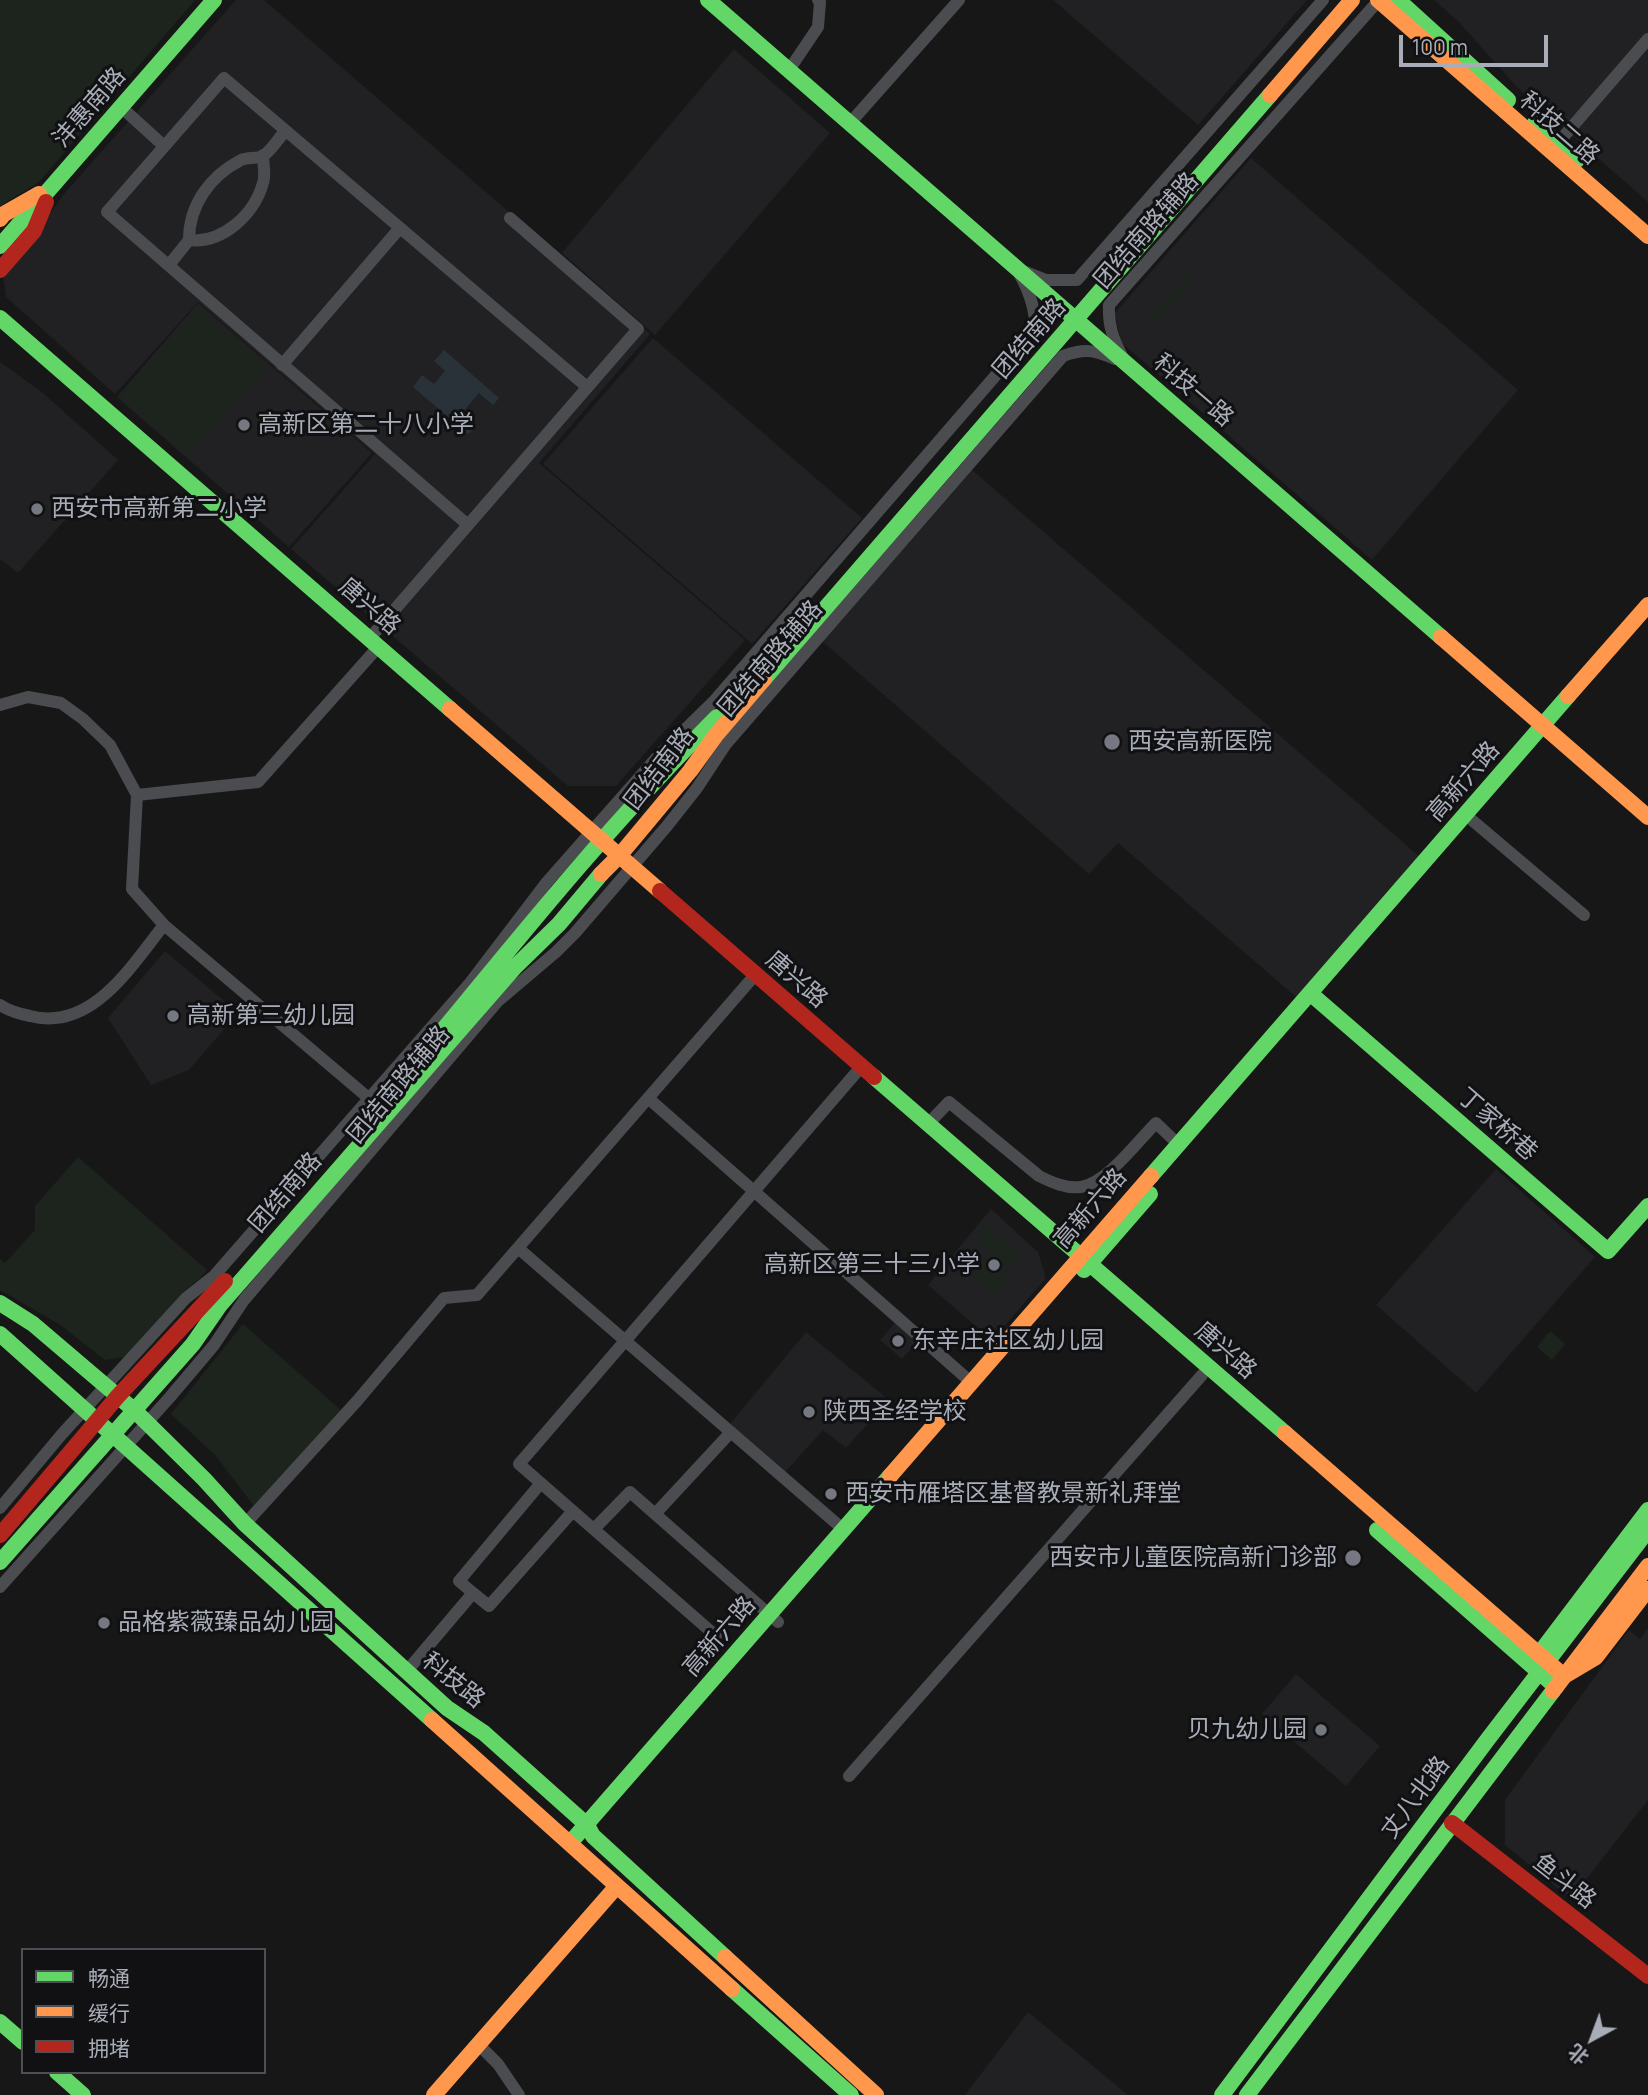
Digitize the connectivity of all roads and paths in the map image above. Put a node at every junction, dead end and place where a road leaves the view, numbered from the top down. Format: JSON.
{"nodes":[{"id":1,"x":214,"y":0,"type":"edge"},
{"id":2,"x":708,"y":0,"type":"edge"},
{"id":3,"x":818,"y":0,"type":"edge"},
{"id":4,"x":959,"y":0,"type":"edge"},
{"id":5,"x":1323,"y":0,"type":"edge"},
{"id":6,"x":1338,"y":0,"type":"edge"},
{"id":7,"x":1352,"y":0,"type":"edge"},
{"id":8,"x":1378,"y":0,"type":"edge"},
{"id":9,"x":1398,"y":0,"type":"edge"},
{"id":10,"x":1648,"y":39,"type":"edge"},
{"id":11,"x":789,"y":70,"type":"junction"},
{"id":12,"x":121,"y":107,"type":"junction"},
{"id":13,"x":850,"y":123,"type":"junction"},
{"id":14,"x":285,"y":131,"type":"junction"},
{"id":15,"x":1558,"y":143,"type":"junction"},
{"id":16,"x":164,"y":146,"type":"junction"},
{"id":17,"x":263,"y":155,"type":"junction"},
{"id":18,"x":52,"y":186,"type":"junction"},
{"id":19,"x":510,"y":218,"type":"dead end"},
{"id":20,"x":0,"y":219,"type":"edge"},
{"id":21,"x":1648,"y":222,"type":"edge"},
{"id":22,"x":399,"y":229,"type":"junction"},
{"id":23,"x":1648,"y":236,"type":"edge"},
{"id":24,"x":189,"y":240,"type":"junction"},
{"id":25,"x":0,"y":246,"type":"edge"},
{"id":26,"x":169,"y":265,"type":"junction"},
{"id":27,"x":1016,"y":268,"type":"junction"},
{"id":28,"x":0,"y":270,"type":"edge"},
{"id":29,"x":1072,"y":317,"type":"junction"},
{"id":30,"x":0,"y":318,"type":"edge"},
{"id":31,"x":0,"y":331,"type":"edge"},
{"id":32,"x":1126,"y":363,"type":"junction"},
{"id":33,"x":282,"y":365,"type":"junction"},
{"id":34,"x":587,"y":387,"type":"junction"},
{"id":35,"x":468,"y":526,"type":"junction"},
{"id":36,"x":1648,"y":605,"type":"edge"},
{"id":37,"x":1648,"y":621,"type":"edge"},
{"id":38,"x":373,"y":646,"type":"junction"},
{"id":39,"x":0,"y":705,"type":"edge"},
{"id":40,"x":1547,"y":729,"type":"junction"},
{"id":41,"x":137,"y":795,"type":"junction"},
{"id":42,"x":1648,"y":817,"type":"edge"},
{"id":43,"x":1474,"y":821,"type":"junction"},
{"id":44,"x":594,"y":840,"type":"junction"},
{"id":45,"x":622,"y":865,"type":"junction"},
{"id":46,"x":1584,"y":915,"type":"dead end"},
{"id":47,"x":164,"y":925,"type":"junction"},
{"id":48,"x":752,"y":978,"type":"junction"},
{"id":49,"x":1314,"y":997,"type":"junction"},
{"id":50,"x":0,"y":1005,"type":"edge"},
{"id":51,"x":858,"y":1070,"type":"junction"},
{"id":52,"x":648,"y":1098,"type":"junction"},
{"id":53,"x":373,"y":1102,"type":"junction"},
{"id":54,"x":928,"y":1124,"type":"junction"},
{"id":55,"x":1178,"y":1144,"type":"junction"},
{"id":56,"x":755,"y":1192,"type":"junction"},
{"id":57,"x":1648,"y":1206,"type":"edge"},
{"id":58,"x":518,"y":1248,"type":"junction"},
{"id":59,"x":1082,"y":1263,"type":"junction"},
{"id":60,"x":0,"y":1303,"type":"edge"},
{"id":61,"x":0,"y":1334,"type":"edge"},
{"id":62,"x":626,"y":1340,"type":"junction"},
{"id":63,"x":1202,"y":1375,"type":"junction"},
{"id":64,"x":972,"y":1383,"type":"junction"},
{"id":65,"x":113,"y":1391,"type":"junction"},
{"id":66,"x":134,"y":1410,"type":"junction"},
{"id":67,"x":90,"y":1415,"type":"junction"},
{"id":68,"x":147,"y":1423,"type":"junction"},
{"id":69,"x":731,"y":1432,"type":"junction"},
{"id":70,"x":112,"y":1435,"type":"junction"},
{"id":71,"x":126,"y":1447,"type":"junction"},
{"id":72,"x":541,"y":1483,"type":"junction"},
{"id":73,"x":0,"y":1508,"type":"edge"},
{"id":74,"x":1648,"y":1510,"type":"edge"},
{"id":75,"x":573,"y":1511,"type":"junction"},
{"id":76,"x":655,"y":1514,"type":"junction"},
{"id":77,"x":245,"y":1524,"type":"junction"},
{"id":78,"x":594,"y":1529,"type":"junction"},
{"id":79,"x":844,"y":1530,"type":"junction"},
{"id":80,"x":1648,"y":1530,"type":"edge"},
{"id":81,"x":0,"y":1535,"type":"edge"},
{"id":82,"x":0,"y":1562,"type":"edge"},
{"id":83,"x":1648,"y":1566,"type":"edge"},
{"id":84,"x":0,"y":1587,"type":"edge"},
{"id":85,"x":1648,"y":1588,"type":"edge"},
{"id":86,"x":473,"y":1593,"type":"junction"},
{"id":87,"x":774,"y":1618,"type":"junction"},
{"id":88,"x":716,"y":1636,"type":"dead end"},
{"id":89,"x":1542,"y":1663,"type":"junction"},
{"id":90,"x":406,"y":1672,"type":"junction"},
{"id":91,"x":1560,"y":1681,"type":"junction"},
{"id":92,"x":849,"y":1776,"type":"dead end"},
{"id":93,"x":1452,"y":1823,"type":"junction"},
{"id":94,"x":590,"y":1831,"type":"junction"},
{"id":95,"x":575,"y":1848,"type":"junction"},
{"id":96,"x":617,"y":1886,"type":"junction"},
{"id":97,"x":1648,"y":1976,"type":"edge"},
{"id":98,"x":0,"y":2022,"type":"edge"},
{"id":99,"x":21,"y":2040,"type":"edge"},
{"id":100,"x":478,"y":2044,"type":"junction"},
{"id":101,"x":59,"y":2074,"type":"edge"},
{"id":102,"x":83,"y":2095,"type":"edge"},
{"id":103,"x":434,"y":2095,"type":"edge"},
{"id":104,"x":519,"y":2095,"type":"edge"},
{"id":105,"x":851,"y":2095,"type":"edge"},
{"id":106,"x":876,"y":2095,"type":"edge"},
{"id":107,"x":1222,"y":2095,"type":"edge"},
{"id":108,"x":1247,"y":2095,"type":"edge"}],
"edges":[{"from":1,"to":12,"type":"main road","name":"沣惠南路"},
{"from":2,"to":11,"type":"main road","name":"科技一路"},
{"from":3,"to":11,"type":"street"},
{"from":4,"to":13,"type":"street"},
{"from":5,"to":27,"type":"street","name":"团结南路辅路"},
{"from":6,"to":29,"type":"main road","name":"团结南路"},
{"from":7,"to":29,"type":"main road","name":"团结南路"},
{"from":8,"to":23,"type":"main road","name":"科技二路"},
{"from":8,"to":32,"type":"street","name":"团结南路辅路"},
{"from":9,"to":15,"type":"main road","name":"科技二路"},
{"from":10,"to":15,"type":"street"},
{"from":11,"to":13,"type":"main road","name":"科技一路"},
{"from":12,"to":16,"type":"street"},
{"from":12,"to":18,"type":"main road","name":"沣惠南路"},
{"from":13,"to":27,"type":"main road","name":"科技一路"},
{"from":14,"to":16,"type":"street"},
{"from":14,"to":17,"type":"street"},
{"from":14,"to":22,"type":"street"},
{"from":15,"to":21,"type":"main road","name":"科技二路"},
{"from":16,"to":26,"type":"street"},
{"from":17,"to":24,"type":"street"},
{"from":17,"to":24,"type":"street"},
{"from":18,"to":20,"type":"main road"},
{"from":18,"to":25,"type":"main road","name":"沣惠南路"},
{"from":18,"to":28,"type":"main road"},
{"from":19,"to":34,"type":"street"},
{"from":22,"to":33,"type":"street"},
{"from":22,"to":34,"type":"street"},
{"from":24,"to":26,"type":"street"},
{"from":26,"to":33,"type":"street"},
{"from":27,"to":29,"type":"main road","name":"科技一路"},
{"from":27,"to":44,"type":"street","name":"团结南路辅路"},
{"from":29,"to":32,"type":"main road","name":"科技一路"},
{"from":29,"to":44,"type":"main road","name":"团结南路"},
{"from":29,"to":45,"type":"main road","name":"团结南路"},
{"from":30,"to":38,"type":"main road","name":"唐兴路"},
{"from":31,"to":38,"type":"main road","name":"唐兴路"},
{"from":32,"to":40,"type":"main road","name":"科技一路"},
{"from":32,"to":45,"type":"street","name":"团结南路辅路"},
{"from":33,"to":35,"type":"street"},
{"from":34,"to":35,"type":"street"},
{"from":35,"to":38,"type":"street"},
{"from":36,"to":40,"type":"main road","name":"高新六路"},
{"from":37,"to":40,"type":"main road","name":"高新六路"},
{"from":38,"to":41,"type":"street"},
{"from":38,"to":44,"type":"main road","name":"唐兴路"},
{"from":39,"to":41,"type":"street"},
{"from":40,"to":42,"type":"main road","name":"科技一路"},
{"from":40,"to":43,"type":"main road","name":"高新六路"},
{"from":40,"to":49,"type":"main road","name":"高新六路"},
{"from":41,"to":47,"type":"street"},
{"from":43,"to":46,"type":"street"},
{"from":43,"to":49,"type":"main road","name":"高新六路"},
{"from":44,"to":45,"type":"main road","name":"唐兴路"},
{"from":44,"to":53,"type":"main road","name":"团结南路"},
{"from":45,"to":48,"type":"main road","name":"唐兴路"},
{"from":45,"to":66,"type":"main road","name":"团结南路"},
{"from":45,"to":68,"type":"street","name":"团结南路辅路"},
{"from":47,"to":50,"type":"street"},
{"from":47,"to":53,"type":"street"},
{"from":48,"to":51,"type":"main road","name":"唐兴路"},
{"from":48,"to":52,"type":"street"},
{"from":49,"to":55,"type":"main road","name":"高新六路"},
{"from":49,"to":57,"type":"main road","name":"丁家桥巷"},
{"from":49,"to":59,"type":"main road","name":"高新六路"},
{"from":51,"to":54,"type":"main road","name":"唐兴路"},
{"from":51,"to":56,"type":"street"},
{"from":51,"to":59,"type":"main road","name":"唐兴路"},
{"from":52,"to":56,"type":"street"},
{"from":52,"to":58,"type":"street"},
{"from":53,"to":65,"type":"main road","name":"团结南路"},
{"from":54,"to":55,"type":"street"},
{"from":54,"to":59,"type":"main road","name":"唐兴路"},
{"from":55,"to":59,"type":"main road","name":"高新六路"},
{"from":56,"to":62,"type":"street"},
{"from":56,"to":64,"type":"street"},
{"from":58,"to":62,"type":"street"},
{"from":58,"to":77,"type":"street"},
{"from":59,"to":63,"type":"main road","name":"唐兴路"},
{"from":59,"to":64,"type":"main road","name":"高新六路"},
{"from":59,"to":87,"type":"main road","name":"高新六路"},
{"from":59,"to":89,"type":"main road","name":"唐兴路"},
{"from":60,"to":65,"type":"main road","name":"科技路"},
{"from":61,"to":67,"type":"main road","name":"科技路"},
{"from":62,"to":69,"type":"street"},
{"from":62,"to":72,"type":"street"},
{"from":63,"to":89,"type":"main road","name":"唐兴路"},
{"from":63,"to":92,"type":"street"},
{"from":64,"to":79,"type":"main road","name":"高新六路"},
{"from":65,"to":66,"type":"main road","name":"科技路"},
{"from":65,"to":67,"type":"main road","name":"团结南路"},
{"from":66,"to":68,"type":"main road","name":"科技路"},
{"from":66,"to":70,"type":"main road","name":"团结南路"},
{"from":67,"to":70,"type":"main road","name":"科技路"},
{"from":67,"to":73,"type":"street"},
{"from":67,"to":81,"type":"main road","name":"团结南路"},
{"from":68,"to":71,"type":"street","name":"团结南路辅路"},
{"from":68,"to":77,"type":"main road","name":"科技路"},
{"from":69,"to":76,"type":"street"},
{"from":69,"to":79,"type":"street"},
{"from":70,"to":71,"type":"main road","name":"科技路"},
{"from":70,"to":82,"type":"main road","name":"团结南路"},
{"from":71,"to":84,"type":"street","name":"团结南路辅路"},
{"from":71,"to":95,"type":"main road","name":"科技路"},
{"from":72,"to":75,"type":"street"},
{"from":72,"to":86,"type":"street"},
{"from":74,"to":89,"type":"main road"},
{"from":75,"to":78,"type":"street"},
{"from":75,"to":86,"type":"street"},
{"from":76,"to":78,"type":"street"},
{"from":76,"to":87,"type":"street"},
{"from":77,"to":90,"type":"main road","name":"科技路"},
{"from":78,"to":88,"type":"street"},
{"from":79,"to":87,"type":"main road","name":"高新六路"},
{"from":80,"to":89,"type":"main road","name":"丈八北路"},
{"from":83,"to":91,"type":"main road","name":"丈八北路"},
{"from":85,"to":91,"type":"main road"},
{"from":86,"to":90,"type":"street"},
{"from":87,"to":94,"type":"main road","name":"高新六路"},
{"from":89,"to":91,"type":"main road","name":"唐兴路"},
{"from":89,"to":107,"type":"main road","name":"丈八北路"},
{"from":90,"to":94,"type":"main road","name":"科技路"},
{"from":91,"to":93,"type":"main road","name":"丈八北路"},
{"from":93,"to":97,"type":"main road","name":"鱼斗路"},
{"from":93,"to":108,"type":"main road","name":"丈八北路"},
{"from":94,"to":95,"type":"main road","name":"高新六路"},
{"from":94,"to":106,"type":"main road","name":"科技路"},
{"from":95,"to":96,"type":"main road","name":"科技路"},
{"from":96,"to":100,"type":"main road"},
{"from":96,"to":105,"type":"main road","name":"科技路"},
{"from":98,"to":99,"type":"main road"},
{"from":100,"to":103,"type":"main road"},
{"from":100,"to":104,"type":"street"},
{"from":101,"to":102,"type":"main road"}]}
